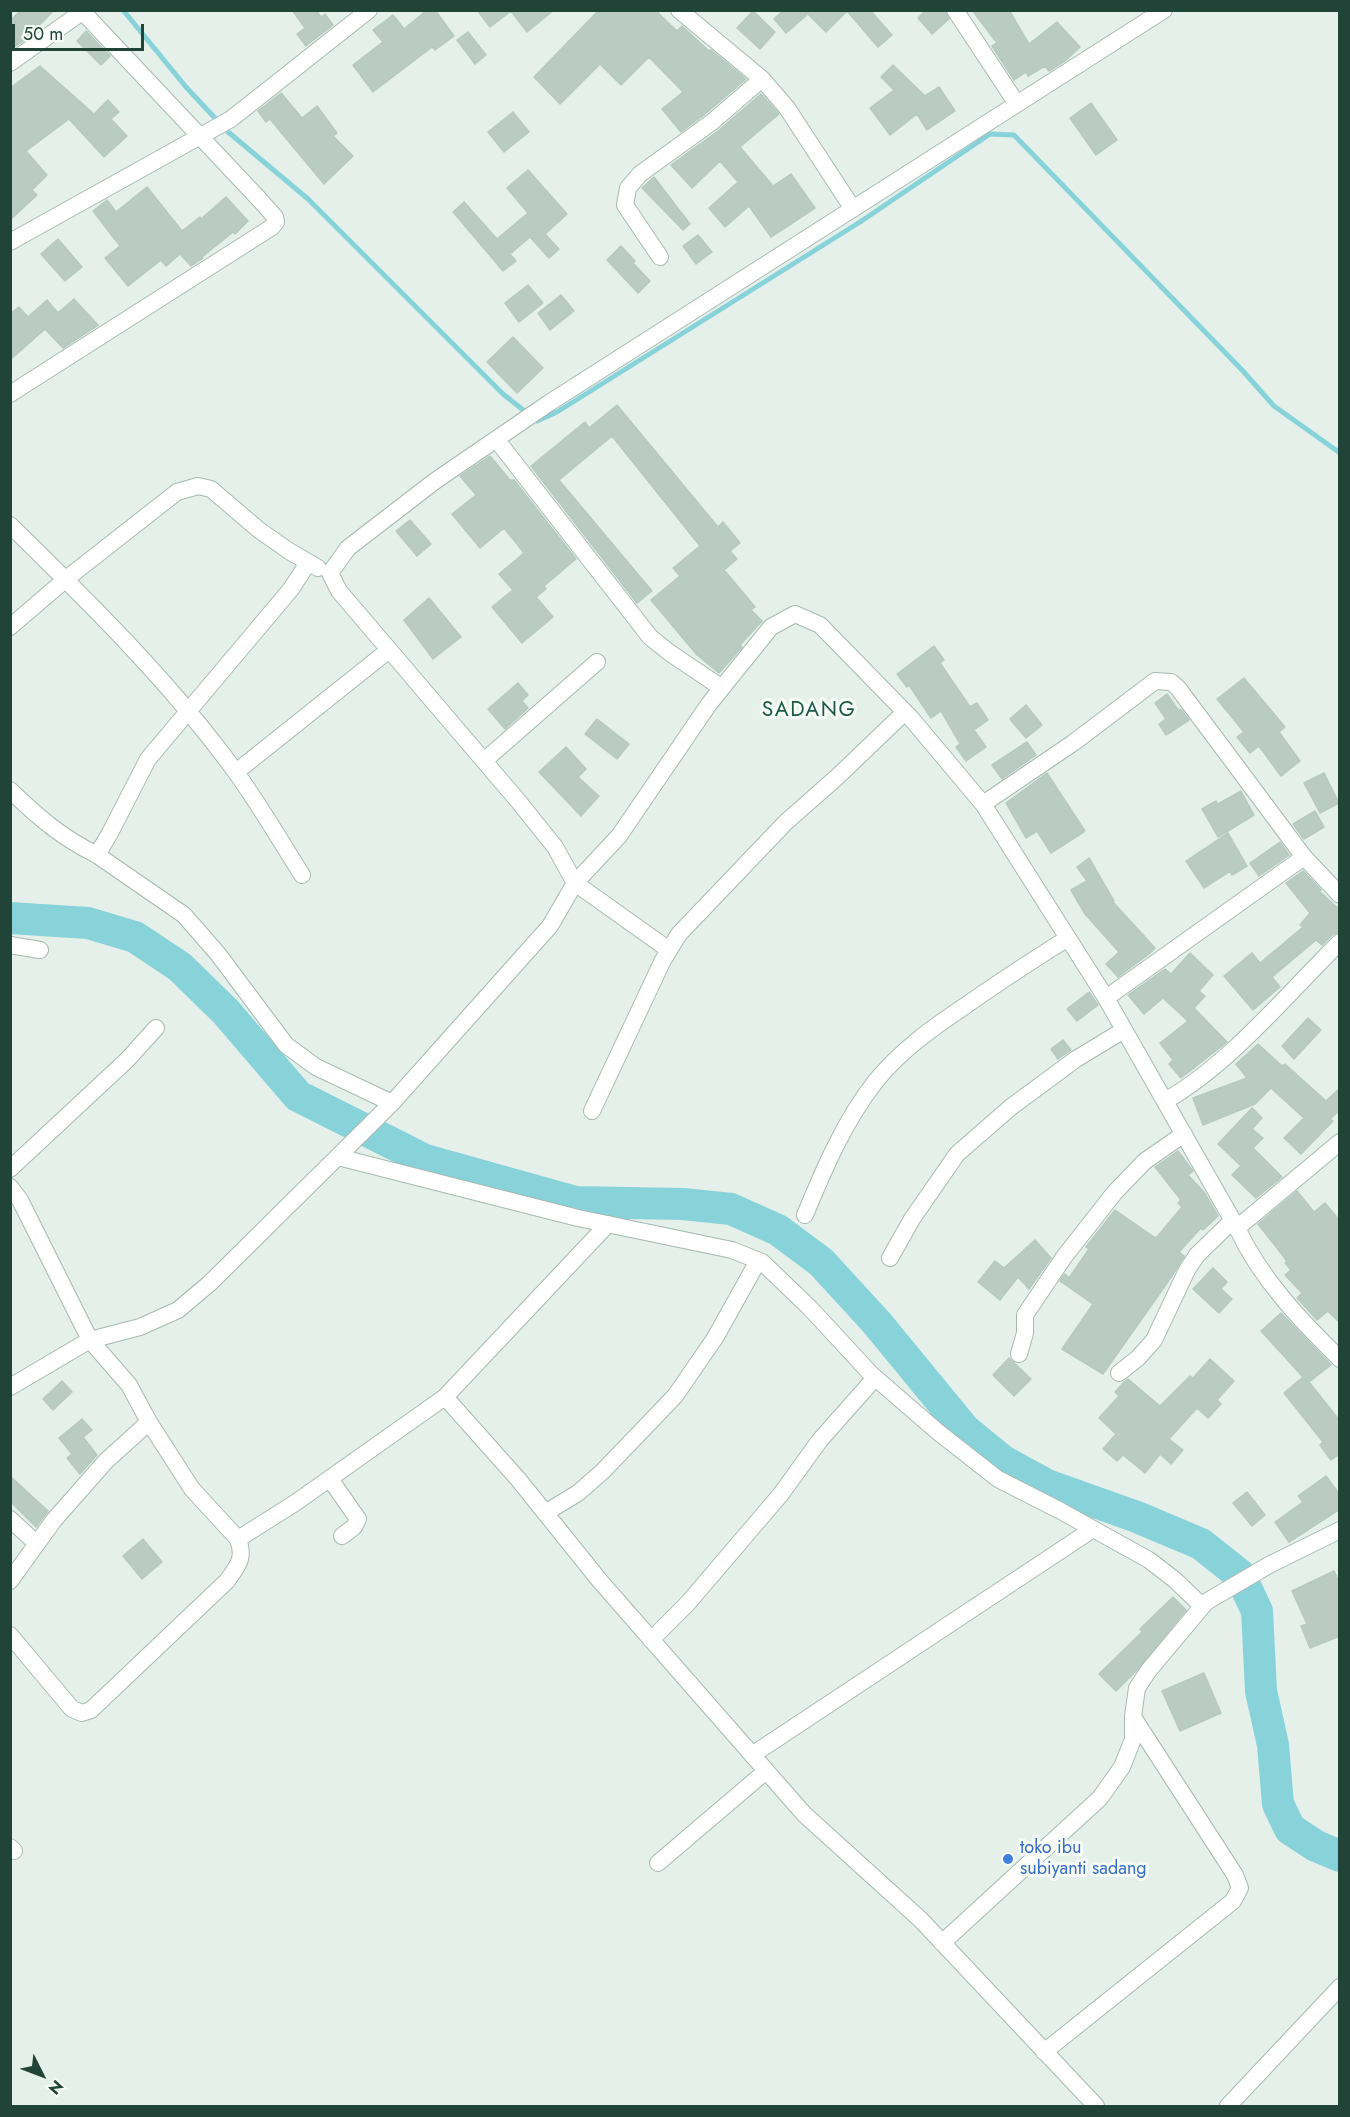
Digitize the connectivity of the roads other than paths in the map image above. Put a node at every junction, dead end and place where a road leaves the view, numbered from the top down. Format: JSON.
{"nodes":[{"id":1,"x":369,"y":10,"type":"edge"},
{"id":2,"x":679,"y":10,"type":"edge"},
{"id":3,"x":955,"y":10,"type":"edge"},
{"id":4,"x":1164,"y":10,"type":"edge"},
{"id":5,"x":81,"y":11,"type":"edge"},
{"id":6,"x":10,"y":63,"type":"edge"},
{"id":7,"x":762,"y":79,"type":"junction"},
{"id":8,"x":1017,"y":104,"type":"junction"},
{"id":9,"x":202,"y":134,"type":"junction"},
{"id":10,"x":853,"y":209,"type":"junction"},
{"id":11,"x":10,"y":242,"type":"edge"},
{"id":12,"x":660,"y":257,"type":"dead end"},
{"id":13,"x":10,"y":394,"type":"edge"},
{"id":14,"x":502,"y":435,"type":"junction"},
{"id":15,"x":10,"y":525,"type":"edge"},
{"id":16,"x":308,"y":563,"type":"junction"},
{"id":17,"x":330,"y":573,"type":"junction"},
{"id":18,"x":66,"y":579,"type":"junction"},
{"id":19,"x":10,"y":627,"type":"edge"},
{"id":20,"x":389,"y":650,"type":"junction"},
{"id":21,"x":597,"y":662,"type":"dead end"},
{"id":22,"x":722,"y":688,"type":"junction"},
{"id":23,"x":188,"y":711,"type":"junction"},
{"id":24,"x":905,"y":712,"type":"junction"},
{"id":25,"x":485,"y":760,"type":"junction"},
{"id":26,"x":236,"y":772,"type":"junction"},
{"id":27,"x":10,"y":790,"type":"edge"},
{"id":28,"x":983,"y":804,"type":"junction"},
{"id":29,"x":97,"y":855,"type":"junction"},
{"id":30,"x":1304,"y":857,"type":"junction"},
{"id":31,"x":302,"y":875,"type":"dead end"},
{"id":32,"x":575,"y":883,"type":"junction"},
{"id":33,"x":1340,"y":895,"type":"edge"},
{"id":34,"x":1068,"y":938,"type":"junction"},
{"id":35,"x":1340,"y":942,"type":"edge"},
{"id":36,"x":10,"y":945,"type":"edge"},
{"id":37,"x":40,"y":950,"type":"dead end"},
{"id":38,"x":669,"y":950,"type":"junction"},
{"id":39,"x":1106,"y":998,"type":"junction"},
{"id":40,"x":156,"y":1028,"type":"dead end"},
{"id":41,"x":1124,"y":1030,"type":"junction"},
{"id":42,"x":1165,"y":1101,"type":"junction"},
{"id":43,"x":392,"y":1103,"type":"junction"},
{"id":44,"x":592,"y":1111,"type":"dead end"},
{"id":45,"x":1184,"y":1134,"type":"junction"},
{"id":46,"x":1340,"y":1142,"type":"edge"},
{"id":47,"x":343,"y":1152,"type":"junction"},
{"id":48,"x":10,"y":1169,"type":"edge"},
{"id":49,"x":10,"y":1187,"type":"edge"},
{"id":50,"x":805,"y":1215,"type":"dead end"},
{"id":51,"x":608,"y":1224,"type":"junction"},
{"id":52,"x":1235,"y":1224,"type":"junction"},
{"id":53,"x":890,"y":1258,"type":"dead end"},
{"id":54,"x":758,"y":1260,"type":"junction"},
{"id":55,"x":90,"y":1340,"type":"junction"},
{"id":56,"x":1019,"y":1354,"type":"dead end"},
{"id":57,"x":1340,"y":1359,"type":"edge"},
{"id":58,"x":1119,"y":1373,"type":"dead end"},
{"id":59,"x":875,"y":1378,"type":"junction"},
{"id":60,"x":10,"y":1387,"type":"edge"},
{"id":61,"x":445,"y":1397,"type":"junction"},
{"id":62,"x":150,"y":1422,"type":"junction"},
{"id":63,"x":330,"y":1479,"type":"junction"},
{"id":64,"x":546,"y":1513,"type":"junction"},
{"id":65,"x":10,"y":1519,"type":"edge"},
{"id":66,"x":1093,"y":1529,"type":"junction"},
{"id":67,"x":1340,"y":1530,"type":"edge"},
{"id":68,"x":342,"y":1536,"type":"dead end"},
{"id":69,"x":238,"y":1539,"type":"junction"},
{"id":70,"x":37,"y":1544,"type":"junction"},
{"id":71,"x":10,"y":1581,"type":"edge"},
{"id":72,"x":1204,"y":1604,"type":"junction"},
{"id":73,"x":10,"y":1635,"type":"edge"},
{"id":74,"x":651,"y":1640,"type":"junction"},
{"id":75,"x":1133,"y":1716,"type":"junction"},
{"id":76,"x":752,"y":1755,"type":"junction"},
{"id":77,"x":766,"y":1771,"type":"junction"},
{"id":78,"x":658,"y":1863,"type":"dead end"},
{"id":79,"x":942,"y":1942,"type":"junction"},
{"id":80,"x":1340,"y":1987,"type":"edge"},
{"id":81,"x":1044,"y":2052,"type":"junction"},
{"id":82,"x":1096,"y":2106,"type":"edge"},
{"id":83,"x":1228,"y":2106,"type":"edge"}],
"edges":[{"from":1,"to":9,"type":"street"},
{"from":2,"to":7,"type":"street"},
{"from":3,"to":8,"type":"street"},
{"from":4,"to":8,"type":"street"},
{"from":5,"to":6,"type":"street"},
{"from":5,"to":9,"type":"street"},
{"from":7,"to":10,"type":"street"},
{"from":7,"to":12,"type":"street"},
{"from":8,"to":10,"type":"street"},
{"from":9,"to":11,"type":"street"},
{"from":9,"to":13,"type":"street"},
{"from":10,"to":14,"type":"street"},
{"from":14,"to":17,"type":"street"},
{"from":14,"to":22,"type":"street"},
{"from":15,"to":18,"type":"street"},
{"from":16,"to":17,"type":"street"},
{"from":16,"to":18,"type":"street"},
{"from":16,"to":23,"type":"street"},
{"from":17,"to":20,"type":"street"},
{"from":18,"to":19,"type":"street"},
{"from":18,"to":23,"type":"street"},
{"from":20,"to":25,"type":"street"},
{"from":20,"to":26,"type":"street"},
{"from":21,"to":25,"type":"street"},
{"from":22,"to":24,"type":"street"},
{"from":22,"to":32,"type":"street"},
{"from":23,"to":26,"type":"street"},
{"from":23,"to":29,"type":"street"},
{"from":24,"to":28,"type":"street"},
{"from":24,"to":38,"type":"street"},
{"from":25,"to":32,"type":"street"},
{"from":26,"to":31,"type":"street"},
{"from":27,"to":29,"type":"street"},
{"from":28,"to":30,"type":"street"},
{"from":28,"to":34,"type":"street"},
{"from":29,"to":43,"type":"street"},
{"from":30,"to":33,"type":"street"},
{"from":30,"to":39,"type":"street"},
{"from":32,"to":38,"type":"street"},
{"from":32,"to":43,"type":"street"},
{"from":34,"to":39,"type":"street"},
{"from":34,"to":50,"type":"street"},
{"from":35,"to":42,"type":"street"},
{"from":36,"to":37,"type":"street"},
{"from":38,"to":44,"type":"street"},
{"from":39,"to":41,"type":"street"},
{"from":40,"to":48,"type":"street"},
{"from":41,"to":42,"type":"street"},
{"from":41,"to":53,"type":"street"},
{"from":42,"to":45,"type":"street"},
{"from":43,"to":47,"type":"street"},
{"from":45,"to":52,"type":"street"},
{"from":45,"to":56,"type":"street"},
{"from":46,"to":52,"type":"street"},
{"from":47,"to":51,"type":"street"},
{"from":47,"to":55,"type":"street"},
{"from":49,"to":55,"type":"street"},
{"from":51,"to":54,"type":"street"},
{"from":51,"to":61,"type":"street"},
{"from":52,"to":57,"type":"street"},
{"from":52,"to":58,"type":"street"},
{"from":54,"to":59,"type":"street"},
{"from":54,"to":64,"type":"street"},
{"from":55,"to":60,"type":"street"},
{"from":55,"to":62,"type":"street"},
{"from":59,"to":66,"type":"street"},
{"from":59,"to":74,"type":"street"},
{"from":61,"to":63,"type":"street"},
{"from":61,"to":64,"type":"street"},
{"from":62,"to":69,"type":"street"},
{"from":62,"to":70,"type":"street"},
{"from":63,"to":68,"type":"street"},
{"from":63,"to":69,"type":"street"},
{"from":64,"to":74,"type":"street"},
{"from":65,"to":70,"type":"street"},
{"from":66,"to":72,"type":"street"},
{"from":66,"to":76,"type":"street"},
{"from":67,"to":72,"type":"street"},
{"from":69,"to":73,"type":"street"},
{"from":70,"to":71,"type":"street"},
{"from":72,"to":75,"type":"street"},
{"from":74,"to":76,"type":"street"},
{"from":75,"to":79,"type":"street"},
{"from":75,"to":81,"type":"street"},
{"from":76,"to":77,"type":"street"},
{"from":77,"to":78,"type":"street"},
{"from":77,"to":79,"type":"street"},
{"from":79,"to":81,"type":"street"},
{"from":80,"to":83,"type":"street"},
{"from":81,"to":82,"type":"street"}]}
